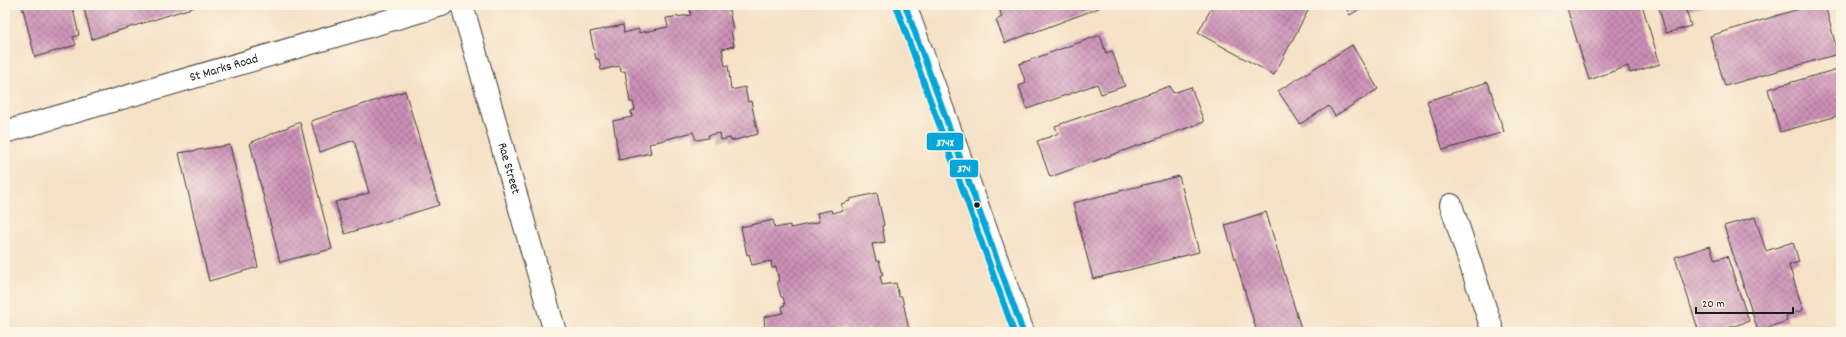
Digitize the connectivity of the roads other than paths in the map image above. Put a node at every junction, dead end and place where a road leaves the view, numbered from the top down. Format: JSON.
{"nodes":[{"id":1,"x":442,"y":5,"type":"edge"},
{"id":2,"x":462,"y":5,"type":"edge"},
{"id":3,"x":905,"y":5,"type":"edge"},
{"id":4,"x":5,"y":132,"type":"edge"},
{"id":5,"x":1451,"y":205,"type":"dead end"},
{"id":6,"x":555,"y":332,"type":"edge"},
{"id":7,"x":1023,"y":332,"type":"edge"},
{"id":8,"x":1493,"y":332,"type":"edge"}],
"edges":[{"from":1,"to":4,"type":"street","name":"St Marks Road"},
{"from":2,"to":6,"type":"street","name":"Rae Street"},
{"from":3,"to":7,"type":"street"},
{"from":5,"to":8,"type":"street"}]}
